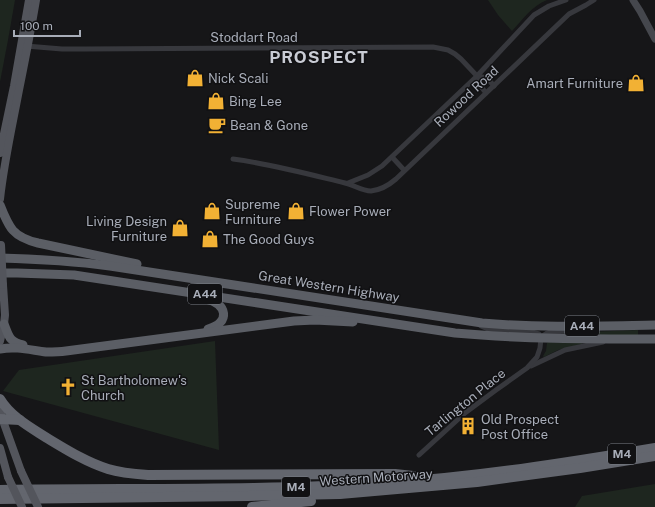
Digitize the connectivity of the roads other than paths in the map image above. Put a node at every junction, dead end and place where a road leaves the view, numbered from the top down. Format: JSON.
{"nodes":[{"id":1,"x":29,"y":0,"type":"edge"},
{"id":2,"x":36,"y":0,"type":"edge"},
{"id":3,"x":566,"y":0,"type":"edge"},
{"id":4,"x":594,"y":0,"type":"edge"},
{"id":5,"x":633,"y":0,"type":"edge"},
{"id":6,"x":655,"y":38,"type":"edge"},
{"id":7,"x":24,"y":46,"type":"junction"},
{"id":8,"x":477,"y":76,"type":"junction"},
{"id":9,"x":494,"y":86,"type":"junction"},
{"id":10,"x":486,"y":93,"type":"junction"},
{"id":11,"x":0,"y":153,"type":"edge"},
{"id":12,"x":392,"y":157,"type":"junction"},
{"id":13,"x":233,"y":159,"type":"dead end"},
{"id":14,"x":404,"y":170,"type":"junction"},
{"id":15,"x":348,"y":183,"type":"junction"},
{"id":16,"x":0,"y":199,"type":"edge"},
{"id":17,"x":0,"y":205,"type":"edge"},
{"id":18,"x":0,"y":242,"type":"edge"},
{"id":19,"x":0,"y":258,"type":"edge"},
{"id":20,"x":0,"y":273,"type":"edge"},
{"id":21,"x":208,"y":280,"type":"junction"},
{"id":22,"x":238,"y":286,"type":"junction"},
{"id":23,"x":159,"y":288,"type":"junction"},
{"id":24,"x":240,"y":300,"type":"junction"},
{"id":25,"x":470,"y":321,"type":"junction"},
{"id":26,"x":4,"y":324,"type":"junction"},
{"id":27,"x":625,"y":325,"type":"junction"},
{"id":28,"x":655,"y":325,"type":"edge"},
{"id":29,"x":410,"y":326,"type":"junction"},
{"id":30,"x":541,"y":338,"type":"junction"},
{"id":31,"x":617,"y":339,"type":"junction"},
{"id":32,"x":655,"y":339,"type":"edge"},
{"id":33,"x":0,"y":341,"type":"edge"},
{"id":34,"x":0,"y":348,"type":"edge"},
{"id":35,"x":526,"y":368,"type":"junction"},
{"id":36,"x":0,"y":399,"type":"edge"},
{"id":37,"x":0,"y":407,"type":"edge"},
{"id":38,"x":1,"y":418,"type":"edge"},
{"id":39,"x":20,"y":420,"type":"junction"},
{"id":40,"x":0,"y":448,"type":"edge"},
{"id":41,"x":655,"y":448,"type":"edge"},
{"id":42,"x":419,"y":455,"type":"dead end"},
{"id":43,"x":655,"y":456,"type":"edge"},
{"id":44,"x":440,"y":478,"type":"junction"},
{"id":45,"x":0,"y":490,"type":"edge"},
{"id":46,"x":340,"y":494,"type":"junction"},
{"id":47,"x":0,"y":499,"type":"edge"},
{"id":48,"x":22,"y":507,"type":"edge"},
{"id":49,"x":38,"y":507,"type":"edge"},
{"id":50,"x":252,"y":507,"type":"edge"}],
"edges":[{"from":1,"to":7,"type":"main road"},
{"from":2,"to":7,"type":"main road"},
{"from":3,"to":8,"type":"street","name":"Rowood Road"},
{"from":4,"to":9,"type":"street","name":"Rowood Road"},
{"from":5,"to":6,"type":"main road"},
{"from":7,"to":8,"type":"street","name":"Stoddart Road"},
{"from":7,"to":11,"type":"main road"},
{"from":7,"to":16,"type":"main road"},
{"from":8,"to":9,"type":"street","name":"Stoddart Road"},
{"from":8,"to":10,"type":"street","name":"Stoddart Road"},
{"from":8,"to":12,"type":"street","name":"Rowood Road"},
{"from":9,"to":10,"type":"street","name":"Rowood Road"},
{"from":10,"to":14,"type":"street","name":"Rowood Road"},
{"from":12,"to":14,"type":"street"},
{"from":12,"to":15,"type":"street","name":"Rowood Road"},
{"from":13,"to":15,"type":"street","name":"Rowood Road"},
{"from":14,"to":15,"type":"street","name":"Rowood Road"},
{"from":17,"to":21,"type":"highway"},
{"from":18,"to":26,"type":"main road","bridge":true},
{"from":19,"to":21,"type":"highway","name":"Great Western Highway","number":"A44"},
{"from":20,"to":23,"type":"highway","name":"Great Western Highway","number":"A44"},
{"from":21,"to":22,"type":"highway","name":"Great Western Highway","number":"A44"},
{"from":22,"to":24,"type":"highway"},
{"from":22,"to":25,"type":"highway","name":"Great Western Highway","number":"A44"},
{"from":23,"to":24,"type":"highway","name":"Great Western Highway","number":"A44"},
{"from":23,"to":26,"type":"highway"},
{"from":24,"to":29,"type":"highway","name":"Great Western Highway","number":"A44"},
{"from":25,"to":27,"type":"highway","name":"Great Western Highway","number":"A44"},
{"from":25,"to":30,"type":"street"},
{"from":26,"to":33,"type":"main road"},
{"from":27,"to":28,"type":"highway","name":"Great Western Highway","number":"A44"},
{"from":27,"to":30,"type":"street"},
{"from":29,"to":30,"type":"highway","name":"Great Western Highway","number":"A44"},
{"from":29,"to":34,"type":"highway"},
{"from":30,"to":31,"type":"highway","name":"Great Western Highway","number":"A44"},
{"from":30,"to":35,"type":"street","name":"Tarlington Place"},
{"from":31,"to":32,"type":"highway","name":"Great Western Highway","number":"A44"},
{"from":31,"to":35,"type":"street","name":"Tarlington Place"},
{"from":35,"to":42,"type":"street","name":"Tarlington Place"},
{"from":36,"to":39,"type":"highway"},
{"from":37,"to":38,"type":"main road"},
{"from":38,"to":39,"type":"highway"},
{"from":38,"to":49,"type":"main road","bridge":true},
{"from":39,"to":44,"type":"highway"},
{"from":40,"to":48,"type":"main road","bridge":true},
{"from":41,"to":44,"type":"highway","name":"Western Motorway","number":"M4"},
{"from":43,"to":46,"type":"highway","name":"Western Motorway","number":"M4"},
{"from":44,"to":45,"type":"highway","name":"Western Motorway","number":"M4"},
{"from":46,"to":47,"type":"highway","name":"Western Motorway","number":"M4"},
{"from":46,"to":50,"type":"highway"}]}
